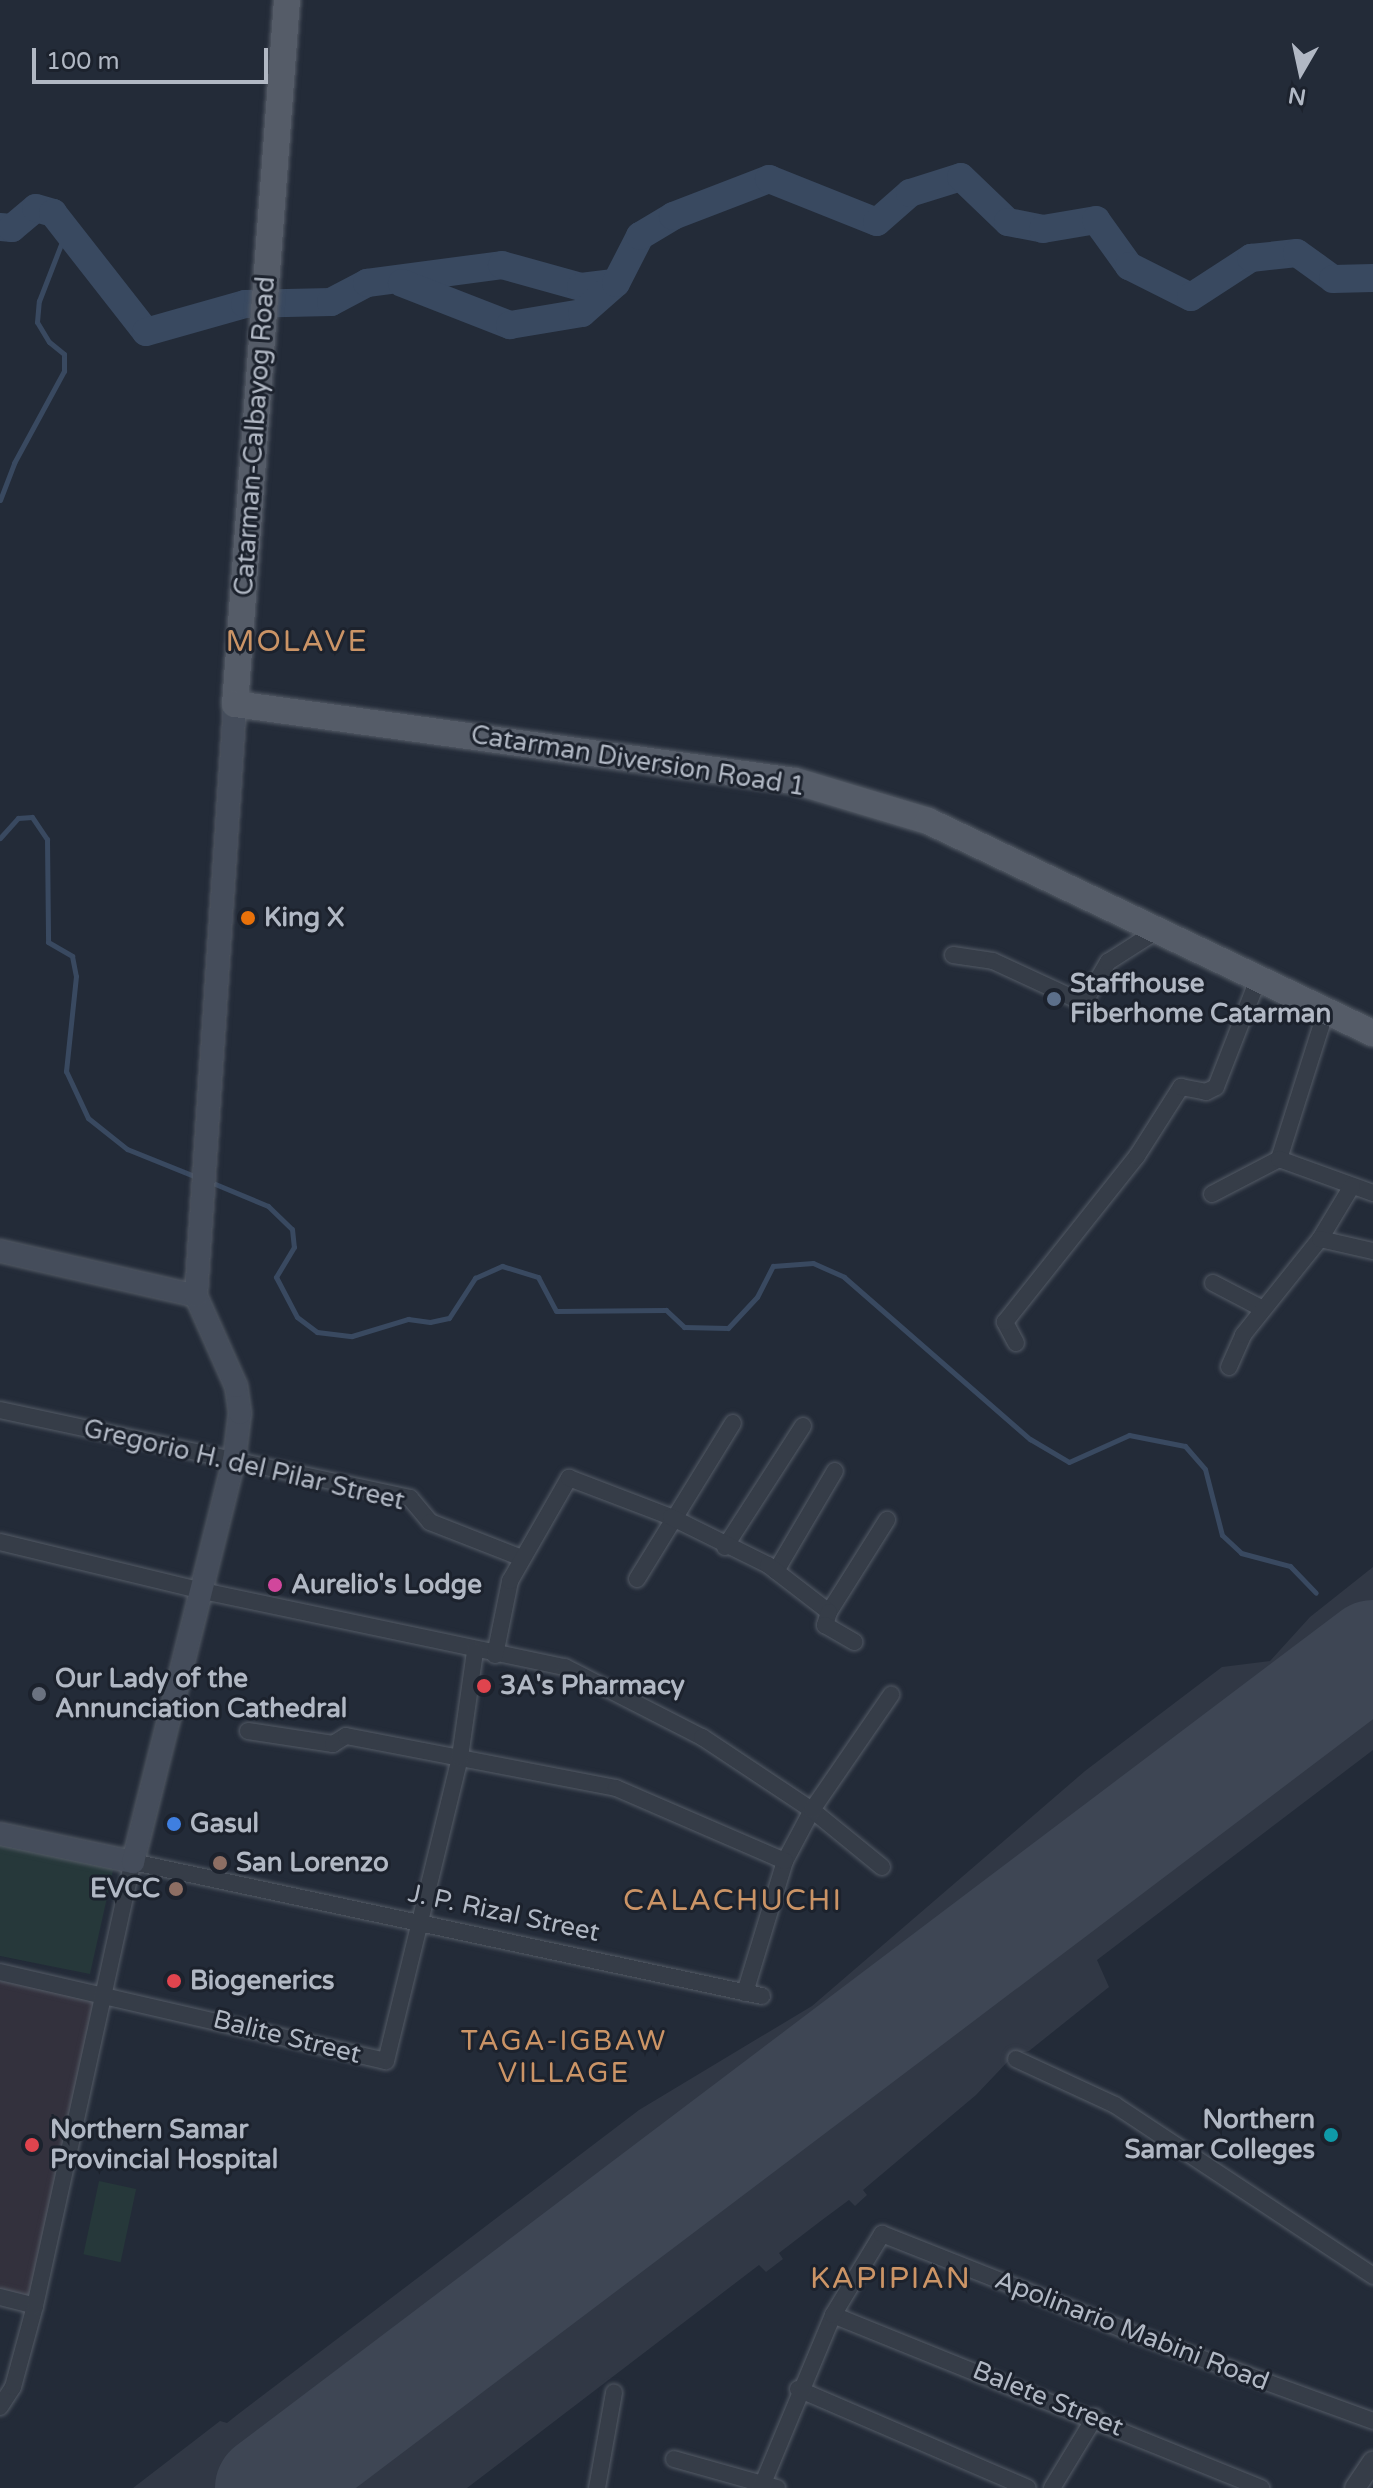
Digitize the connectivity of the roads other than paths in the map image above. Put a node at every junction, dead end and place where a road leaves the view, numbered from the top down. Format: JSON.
{"nodes":[{"id":1,"x":287,"y":0,"type":"edge"},
{"id":2,"x":235,"y":704,"type":"junction"},
{"id":3,"x":1158,"y":930,"type":"junction"},
{"id":4,"x":953,"y":955,"type":"dead end"},
{"id":5,"x":1258,"y":979,"type":"junction"},
{"id":6,"x":1326,"y":1011,"type":"junction"},
{"id":7,"x":1373,"y":1033,"type":"edge"},
{"id":8,"x":1279,"y":1159,"type":"junction"},
{"id":9,"x":1352,"y":1186,"type":"junction"},
{"id":10,"x":1373,"y":1193,"type":"edge"},
{"id":11,"x":1212,"y":1194,"type":"dead end"},
{"id":12,"x":1320,"y":1239,"type":"junction"},
{"id":13,"x":0,"y":1251,"type":"edge"},
{"id":14,"x":1373,"y":1251,"type":"edge"},
{"id":15,"x":1213,"y":1283,"type":"dead end"},
{"id":16,"x":196,"y":1296,"type":"junction"},
{"id":17,"x":1263,"y":1309,"type":"junction"},
{"id":18,"x":1016,"y":1343,"type":"dead end"},
{"id":19,"x":1229,"y":1367,"type":"dead end"},
{"id":20,"x":0,"y":1410,"type":"edge"},
{"id":21,"x":733,"y":1423,"type":"dead end"},
{"id":22,"x":803,"y":1426,"type":"dead end"},
{"id":23,"x":234,"y":1461,"type":"junction"},
{"id":24,"x":835,"y":1471,"type":"dead end"},
{"id":25,"x":671,"y":1517,"type":"junction"},
{"id":26,"x":887,"y":1520,"type":"dead end"},
{"id":27,"x":0,"y":1542,"type":"edge"},
{"id":28,"x":725,"y":1547,"type":"junction"},
{"id":29,"x":522,"y":1558,"type":"junction"},
{"id":30,"x":776,"y":1571,"type":"junction"},
{"id":31,"x":637,"y":1579,"type":"dead end"},
{"id":32,"x":203,"y":1591,"type":"junction"},
{"id":33,"x":829,"y":1612,"type":"junction"},
{"id":34,"x":854,"y":1642,"type":"dead end"},
{"id":35,"x":475,"y":1651,"type":"junction"},
{"id":36,"x":495,"y":1655,"type":"junction"},
{"id":37,"x":891,"y":1695,"type":"dead end"},
{"id":38,"x":248,"y":1731,"type":"dead end"},
{"id":39,"x":460,"y":1757,"type":"junction"},
{"id":40,"x":812,"y":1810,"type":"junction"},
{"id":41,"x":0,"y":1834,"type":"edge"},
{"id":42,"x":785,"y":1861,"type":"junction"},
{"id":43,"x":133,"y":1862,"type":"junction"},
{"id":44,"x":882,"y":1867,"type":"dead end"},
{"id":45,"x":416,"y":1923,"type":"junction"},
{"id":46,"x":0,"y":1972,"type":"edge"},
{"id":47,"x":106,"y":1993,"type":"junction"},
{"id":48,"x":745,"y":1993,"type":"junction"},
{"id":49,"x":762,"y":1996,"type":"dead end"},
{"id":50,"x":1016,"y":2059,"type":"dead end"},
{"id":51,"x":1373,"y":2276,"type":"edge"},
{"id":52,"x":0,"y":2297,"type":"edge"},
{"id":53,"x":35,"y":2306,"type":"junction"},
{"id":54,"x":833,"y":2315,"type":"junction"},
{"id":55,"x":798,"y":2389,"type":"junction"},
{"id":56,"x":614,"y":2393,"type":"dead end"},
{"id":57,"x":0,"y":2407,"type":"edge"},
{"id":58,"x":1095,"y":2417,"type":"junction"},
{"id":59,"x":1373,"y":2421,"type":"edge"},
{"id":60,"x":674,"y":2459,"type":"dead end"},
{"id":61,"x":1373,"y":2461,"type":"edge"},
{"id":62,"x":767,"y":2487,"type":"edge"},
{"id":63,"x":597,"y":2488,"type":"edge"},
{"id":64,"x":1028,"y":2488,"type":"edge"},
{"id":65,"x":1052,"y":2488,"type":"edge"},
{"id":66,"x":1261,"y":2488,"type":"edge"},
{"id":67,"x":1355,"y":2488,"type":"edge"}],
"edges":[{"from":1,"to":2,"type":"main road","name":"Catarman-Calbayog Road"},
{"from":2,"to":3,"type":"main road","name":"Catarman Diversion Road 1"},
{"from":2,"to":16,"type":"main road","name":"Catarman-Calbayog Road"},
{"from":3,"to":4,"type":"street"},
{"from":3,"to":5,"type":"main road","name":"Catarman Diversion Road 1"},
{"from":5,"to":6,"type":"main road","name":"Catarman Diversion Road 1"},
{"from":5,"to":18,"type":"street"},
{"from":6,"to":7,"type":"main road","name":"Catarman Diversion Road 1"},
{"from":6,"to":8,"type":"street"},
{"from":8,"to":9,"type":"street"},
{"from":8,"to":11,"type":"street"},
{"from":9,"to":10,"type":"street"},
{"from":9,"to":12,"type":"street"},
{"from":12,"to":14,"type":"street"},
{"from":12,"to":17,"type":"street"},
{"from":13,"to":16,"type":"main road"},
{"from":15,"to":17,"type":"street"},
{"from":16,"to":23,"type":"main road"},
{"from":17,"to":19,"type":"street"},
{"from":20,"to":23,"type":"street","name":"Gregorio H. del Pilar Street"},
{"from":21,"to":25,"type":"street"},
{"from":22,"to":28,"type":"street"},
{"from":23,"to":29,"type":"street","name":"Gregorio H. del Pilar Street"},
{"from":23,"to":32,"type":"main road"},
{"from":24,"to":30,"type":"street"},
{"from":25,"to":28,"type":"street"},
{"from":25,"to":29,"type":"street"},
{"from":25,"to":31,"type":"street"},
{"from":26,"to":33,"type":"street"},
{"from":27,"to":32,"type":"street"},
{"from":28,"to":30,"type":"street"},
{"from":29,"to":36,"type":"street"},
{"from":30,"to":33,"type":"street"},
{"from":32,"to":35,"type":"street"},
{"from":32,"to":43,"type":"main road"},
{"from":33,"to":34,"type":"street"},
{"from":35,"to":36,"type":"street"},
{"from":35,"to":39,"type":"street"},
{"from":36,"to":40,"type":"street"},
{"from":37,"to":40,"type":"street"},
{"from":38,"to":39,"type":"street"},
{"from":39,"to":42,"type":"street"},
{"from":39,"to":45,"type":"street"},
{"from":40,"to":42,"type":"street"},
{"from":40,"to":44,"type":"street"},
{"from":41,"to":43,"type":"main road","name":"J. P. Rizal Street"},
{"from":42,"to":48,"type":"street"},
{"from":43,"to":45,"type":"street","name":"J. P. Rizal Street"},
{"from":43,"to":47,"type":"street"},
{"from":45,"to":47,"type":"street","name":"Balite Street"},
{"from":45,"to":48,"type":"street","name":"J. P. Rizal Street"},
{"from":46,"to":47,"type":"street","name":"Balite Street"},
{"from":47,"to":53,"type":"street"},
{"from":48,"to":49,"type":"street","name":"J. P. Rizal Street"},
{"from":50,"to":51,"type":"street"},
{"from":52,"to":53,"type":"street"},
{"from":53,"to":57,"type":"street"},
{"from":54,"to":55,"type":"street","name":"Apolinario Mabini Road"},
{"from":54,"to":58,"type":"street","name":"Balete Street"},
{"from":54,"to":59,"type":"street","name":"Apolinario Mabini Road"},
{"from":55,"to":62,"type":"street","name":"Apolinario Mabini Road"},
{"from":55,"to":64,"type":"street"},
{"from":56,"to":63,"type":"street"},
{"from":58,"to":65,"type":"street"},
{"from":58,"to":66,"type":"street","name":"Balete Street"},
{"from":60,"to":62,"type":"street"},
{"from":61,"to":67,"type":"street"}]}
